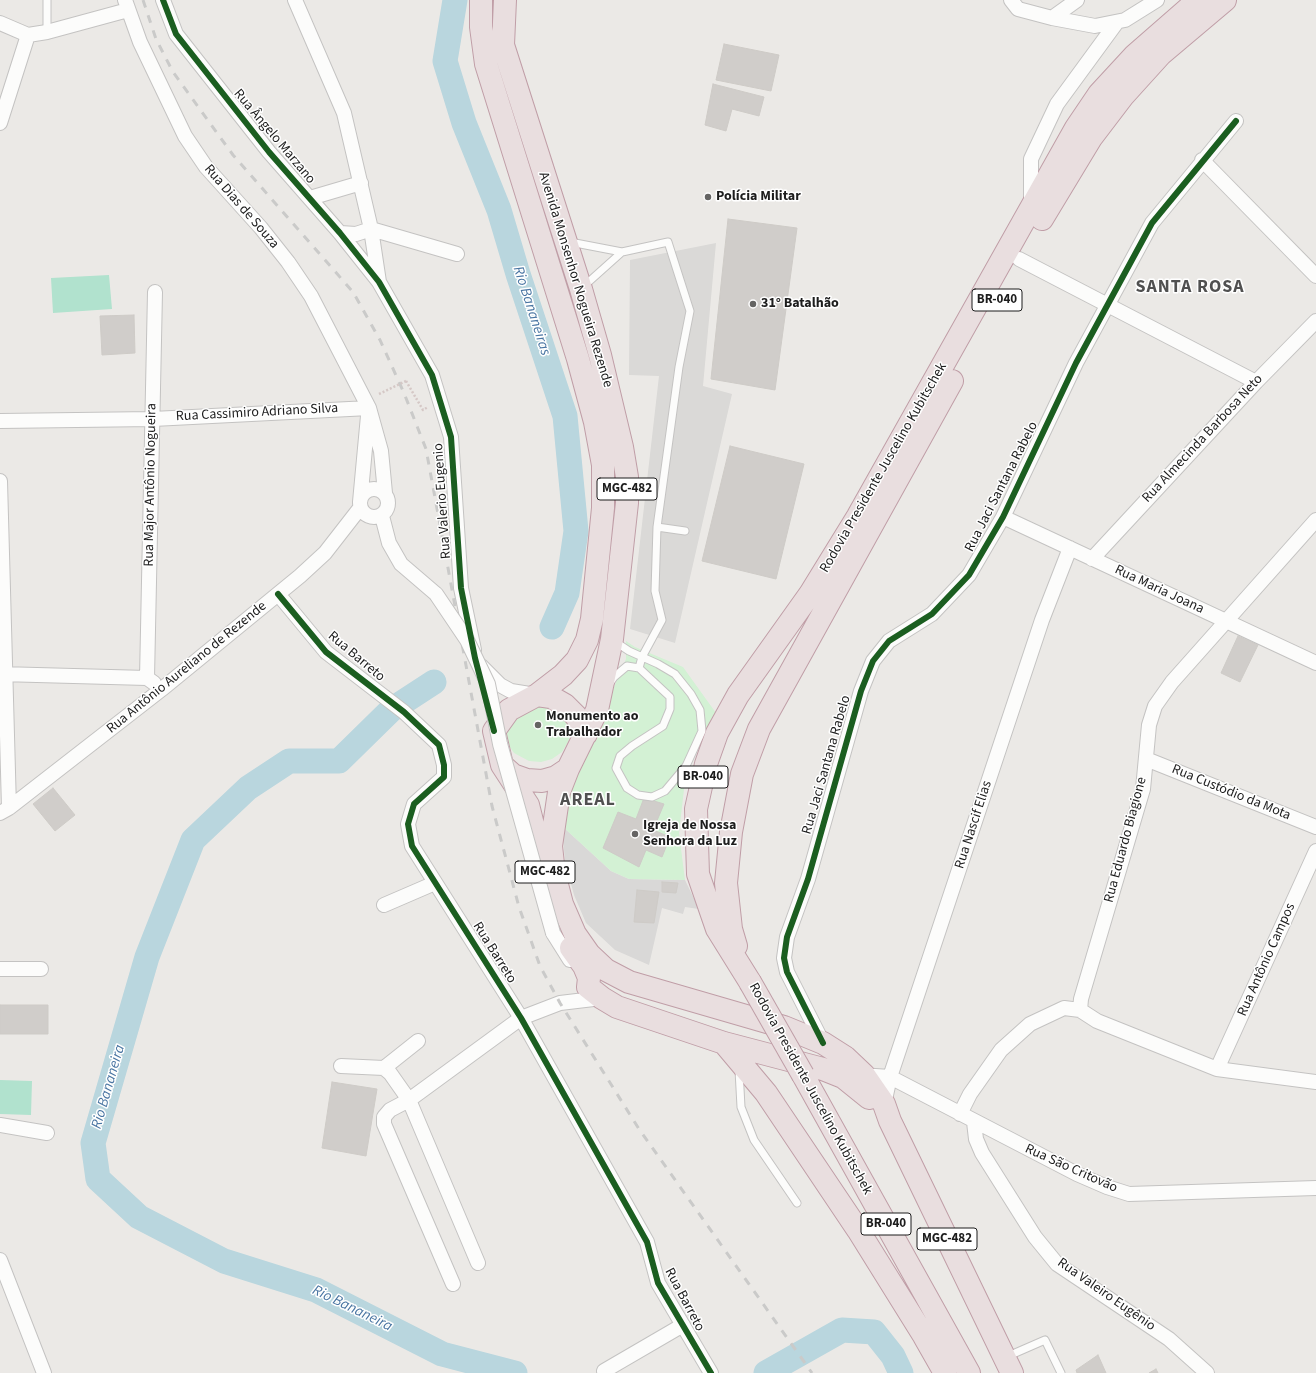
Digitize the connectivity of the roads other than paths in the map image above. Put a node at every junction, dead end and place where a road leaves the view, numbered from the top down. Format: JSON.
{"nodes":[{"id":1,"x":47,"y":0,"type":"edge"},
{"id":2,"x":163,"y":0,"type":"edge"},
{"id":3,"x":295,"y":0,"type":"edge"},
{"id":4,"x":481,"y":0,"type":"edge"},
{"id":5,"x":505,"y":0,"type":"edge"},
{"id":6,"x":1011,"y":0,"type":"edge"},
{"id":7,"x":1077,"y":0,"type":"edge"},
{"id":8,"x":1157,"y":0,"type":"edge"},
{"id":9,"x":1198,"y":0,"type":"edge"},
{"id":10,"x":1225,"y":0,"type":"edge"},
{"id":11,"x":126,"y":5,"type":"edge"},
{"id":12,"x":1052,"y":18,"type":"junction"},
{"id":13,"x":1117,"y":22,"type":"junction"},
{"id":14,"x":0,"y":23,"type":"edge"},
{"id":15,"x":47,"y":32,"type":"junction"},
{"id":16,"x":28,"y":35,"type":"junction"},
{"id":17,"x":1236,"y":121,"type":"dead end"},
{"id":18,"x":0,"y":123,"type":"edge"},
{"id":19,"x":536,"y":152,"type":"junction"},
{"id":20,"x":514,"y":158,"type":"junction"},
{"id":21,"x":1202,"y":160,"type":"junction"},
{"id":22,"x":361,"y":183,"type":"junction"},
{"id":23,"x":310,"y":198,"type":"junction"},
{"id":24,"x":1031,"y":208,"type":"junction"},
{"id":25,"x":371,"y":229,"type":"junction"},
{"id":26,"x":340,"y":233,"type":"junction"},
{"id":27,"x":566,"y":242,"type":"junction"},
{"id":28,"x":622,"y":252,"type":"junction"},
{"id":29,"x":457,"y":254,"type":"dead end"},
{"id":30,"x":1019,"y":259,"type":"junction"},
{"id":31,"x":1316,"y":276,"type":"edge"},
{"id":32,"x":379,"y":282,"type":"junction"},
{"id":33,"x":581,"y":289,"type":"junction"},
{"id":34,"x":155,"y":292,"type":"dead end"},
{"id":35,"x":1107,"y":305,"type":"junction"},
{"id":36,"x":1316,"y":321,"type":"edge"},
{"id":37,"x":600,"y":354,"type":"junction"},
{"id":38,"x":578,"y":359,"type":"junction"},
{"id":39,"x":1256,"y":382,"type":"junction"},
{"id":40,"x":369,"y":408,"type":"junction"},
{"id":41,"x":153,"y":419,"type":"junction"},
{"id":42,"x":0,"y":422,"type":"edge"},
{"id":43,"x":0,"y":481,"type":"edge"},
{"id":44,"x":385,"y":493,"type":"junction"},
{"id":45,"x":360,"y":505,"type":"junction"},
{"id":46,"x":382,"y":516,"type":"junction"},
{"id":47,"x":1003,"y":517,"type":"junction"},
{"id":48,"x":1316,"y":520,"type":"edge"},
{"id":49,"x":657,"y":527,"type":"junction"},
{"id":50,"x":685,"y":531,"type":"dead end"},
{"id":51,"x":1070,"y":548,"type":"junction"},
{"id":52,"x":1092,"y":559,"type":"junction"},
{"id":53,"x":278,"y":594,"type":"junction"},
{"id":54,"x":1226,"y":621,"type":"junction"},
{"id":55,"x":612,"y":639,"type":"junction"},
{"id":56,"x":642,"y":657,"type":"junction"},
{"id":57,"x":475,"y":658,"type":"junction"},
{"id":58,"x":1316,"y":663,"type":"edge"},
{"id":59,"x":639,"y":668,"type":"junction"},
{"id":60,"x":3,"y":674,"type":"edge"},
{"id":61,"x":147,"y":678,"type":"junction"},
{"id":62,"x":162,"y":689,"type":"junction"},
{"id":63,"x":537,"y":695,"type":"junction"},
{"id":64,"x":597,"y":710,"type":"junction"},
{"id":65,"x":494,"y":731,"type":"junction"},
{"id":66,"x":586,"y":734,"type":"junction"},
{"id":67,"x":1146,"y":759,"type":"junction"},
{"id":68,"x":502,"y":765,"type":"junction"},
{"id":69,"x":568,"y":769,"type":"junction"},
{"id":70,"x":5,"y":810,"type":"edge"},
{"id":71,"x":1316,"y":827,"type":"edge"},
{"id":72,"x":1316,"y":851,"type":"edge"},
{"id":73,"x":435,"y":883,"type":"junction"},
{"id":74,"x":384,"y":905,"type":"dead end"},
{"id":75,"x":0,"y":969,"type":"edge"},
{"id":76,"x":41,"y":969,"type":"dead end"},
{"id":77,"x":747,"y":978,"type":"junction"},
{"id":78,"x":596,"y":983,"type":"junction"},
{"id":79,"x":1080,"y":1010,"type":"junction"},
{"id":80,"x":521,"y":1018,"type":"junction"},
{"id":81,"x":784,"y":1027,"type":"junction"},
{"id":82,"x":418,"y":1041,"type":"dead end"},
{"id":83,"x":724,"y":1043,"type":"junction"},
{"id":84,"x":823,"y":1043,"type":"junction"},
{"id":85,"x":776,"y":1057,"type":"junction"},
{"id":86,"x":738,"y":1060,"type":"junction"},
{"id":87,"x":341,"y":1066,"type":"dead end"},
{"id":88,"x":384,"y":1068,"type":"junction"},
{"id":89,"x":1217,"y":1069,"type":"junction"},
{"id":90,"x":854,"y":1076,"type":"junction"},
{"id":91,"x":890,"y":1077,"type":"junction"},
{"id":92,"x":1316,"y":1082,"type":"edge"},
{"id":93,"x":409,"y":1100,"type":"junction"},
{"id":94,"x":887,"y":1112,"type":"junction"},
{"id":95,"x":960,"y":1114,"type":"junction"},
{"id":96,"x":974,"y":1122,"type":"junction"},
{"id":97,"x":0,"y":1125,"type":"edge"},
{"id":98,"x":47,"y":1133,"type":"dead end"},
{"id":99,"x":1316,"y":1188,"type":"edge"},
{"id":100,"x":797,"y":1203,"type":"dead end"},
{"id":101,"x":0,"y":1260,"type":"edge"},
{"id":102,"x":478,"y":1263,"type":"dead end"},
{"id":103,"x":453,"y":1284,"type":"dead end"},
{"id":104,"x":683,"y":1325,"type":"junction"},
{"id":105,"x":1008,"y":1366,"type":"edge"},
{"id":106,"x":604,"y":1371,"type":"dead end"},
{"id":107,"x":44,"y":1373,"type":"edge"},
{"id":108,"x":711,"y":1373,"type":"edge"},
{"id":109,"x":945,"y":1373,"type":"edge"},
{"id":110,"x":968,"y":1373,"type":"edge"},
{"id":111,"x":1062,"y":1373,"type":"edge"},
{"id":112,"x":1207,"y":1373,"type":"edge"}],
"edges":[{"from":1,"to":15,"type":"lane"},
{"from":2,"to":23,"type":"street","name":"Rua Ângelo Marzano"},
{"from":3,"to":22,"type":"street"},
{"from":4,"to":20,"type":"highway","name":"Avenida Monsenhor Nogueira Rezende","number":"MGC-482"},
{"from":5,"to":19,"type":"highway","name":"Avenida Monsenhor Nogueira Rezende","number":"MGC-482"},
{"from":6,"to":12,"type":"street"},
{"from":7,"to":12,"type":"street"},
{"from":8,"to":13,"type":"street"},
{"from":9,"to":24,"type":"highway","name":"Rodovia Presidente Juscelino Kubitschek","number":"BR-040"},
{"from":10,"to":30,"type":"highway","name":"Rodovia Presidente Juscelino Kubitschek","number":"BR-040"},
{"from":11,"to":15,"type":"street"},
{"from":11,"to":40,"type":"street","name":"Rua Dias de Souza"},
{"from":12,"to":13,"type":"street"},
{"from":13,"to":24,"type":"street"},
{"from":14,"to":16,"type":"street"},
{"from":15,"to":16,"type":"street"},
{"from":16,"to":18,"type":"street"},
{"from":17,"to":21,"type":"street","name":"Rua Jaci Santana Rabelo"},
{"from":19,"to":20,"type":"highway"},
{"from":19,"to":27,"type":"highway","name":"Avenida Monsenhor Nogueira Rezende","number":"MGC-482"},
{"from":20,"to":38,"type":"highway","name":"Avenida Monsenhor Nogueira Rezende","number":"MGC-482"},
{"from":21,"to":31,"type":"street"},
{"from":21,"to":35,"type":"street","name":"Rua Jaci Santana Rabelo"},
{"from":22,"to":23,"type":"street"},
{"from":22,"to":25,"type":"street"},
{"from":23,"to":26,"type":"street","name":"Rua Ângelo Marzano"},
{"from":24,"to":77,"type":"highway","name":"Rodovia Presidente Juscelino Kubitschek","number":"BR-040"},
{"from":25,"to":26,"type":"street"},
{"from":25,"to":29,"type":"street"},
{"from":25,"to":32,"type":"street"},
{"from":26,"to":32,"type":"street","name":"Rua Ângelo Marzano"},
{"from":27,"to":28,"type":"lane"},
{"from":27,"to":33,"type":"highway","name":"Avenida Monsenhor Nogueira Rezende","number":"MGC-482"},
{"from":28,"to":33,"type":"lane"},
{"from":28,"to":49,"type":"lane"},
{"from":30,"to":35,"type":"street"},
{"from":30,"to":77,"type":"highway","name":"Rodovia Presidente Juscelino Kubitschek","number":"BR-040"},
{"from":32,"to":57,"type":"street","name":"Rua Valerio Eugenio"},
{"from":33,"to":37,"type":"highway","name":"Avenida Monsenhor Nogueira Rezende","number":"MGC-482"},
{"from":34,"to":41,"type":"street","name":"Rua Major Antônio Nogueira"},
{"from":35,"to":39,"type":"street"},
{"from":35,"to":47,"type":"street","name":"Rua Jaci Santana Rabelo"},
{"from":36,"to":39,"type":"street","name":"Rua Almecinda Barbosa Neto"},
{"from":37,"to":38,"type":"highway"},
{"from":37,"to":55,"type":"highway","name":"Avenida Monsenhor Nogueira Rezende","number":"MGC-482"},
{"from":38,"to":63,"type":"highway","name":"Avenida Monsenhor Nogueira Rezende","number":"MGC-482"},
{"from":39,"to":52,"type":"street","name":"Rua Almecinda Barbosa Neto"},
{"from":40,"to":41,"type":"street","name":"Rua Cassimiro Adriano Silva"},
{"from":40,"to":44,"type":"street","name":"Rua Dias de Souza"},
{"from":40,"to":45,"type":"street"},
{"from":41,"to":42,"type":"street","name":"Rua Cassimiro Adriano Silva"},
{"from":41,"to":61,"type":"street","name":"Rua Major Antônio Nogueira"},
{"from":43,"to":60,"type":"street"},
{"from":44,"to":45,"type":"street"},
{"from":44,"to":46,"type":"street"},
{"from":45,"to":46,"type":"street"},
{"from":45,"to":53,"type":"street","name":"Rua Antônio Aureliano de Rezende"},
{"from":46,"to":78,"type":"street","bridge":true},
{"from":47,"to":51,"type":"street","name":"Rua Maria Joana"},
{"from":47,"to":84,"type":"street","name":"Rua Jaci Santana Rabelo"},
{"from":48,"to":54,"type":"street","name":"Rua Eduardo Biagione"},
{"from":49,"to":50,"type":"lane"},
{"from":49,"to":56,"type":"lane"},
{"from":51,"to":52,"type":"street","name":"Rua Maria Joana"},
{"from":51,"to":91,"type":"street","name":"Rua Nascif Elias"},
{"from":52,"to":54,"type":"street","name":"Rua Maria Joana"},
{"from":53,"to":62,"type":"street","name":"Rua Antônio Aureliano de Rezende"},
{"from":53,"to":73,"type":"street","name":"Rua Barreto"},
{"from":54,"to":58,"type":"street","name":"Rua Maria Joana"},
{"from":54,"to":67,"type":"street","name":"Rua Eduardo Biagione"},
{"from":55,"to":56,"type":"lane"},
{"from":55,"to":64,"type":"highway","name":"Avenida Monsenhor Nogueira Rezende","number":"MGC-482"},
{"from":56,"to":59,"type":"lane"},
{"from":56,"to":59,"type":"lane"},
{"from":57,"to":63,"type":"street","name":"Rua Valerio Eugenio"},
{"from":57,"to":65,"type":"street","name":"Rua Valerio Eugenio"},
{"from":59,"to":64,"type":"lane"},
{"from":60,"to":61,"type":"street"},
{"from":60,"to":70,"type":"street"},
{"from":61,"to":62,"type":"street"},
{"from":62,"to":70,"type":"street","name":"Rua Antônio Aureliano de Rezende"},
{"from":63,"to":65,"type":"highway","number":"MGC-482"},
{"from":63,"to":66,"type":"highway"},
{"from":64,"to":66,"type":"highway","name":"Avenida Monsenhor Nogueira Rezende","number":"MGC-482"},
{"from":65,"to":68,"type":"highway","number":"MGC-482"},
{"from":66,"to":69,"type":"highway","name":"Avenida Monsenhor Nogueira Rezende","number":"MGC-482"},
{"from":67,"to":71,"type":"street","name":"Rua Custódio da Mota"},
{"from":67,"to":79,"type":"street","name":"Rua Eduardo Biagione"},
{"from":68,"to":69,"type":"highway"},
{"from":68,"to":78,"type":"highway","number":"MGC-482"},
{"from":69,"to":78,"type":"highway","name":"Avenida Monsenhor Nogueira Rezende","number":"MGC-482"},
{"from":72,"to":89,"type":"street","name":"Rua Antônio Campos"},
{"from":73,"to":74,"type":"street"},
{"from":73,"to":80,"type":"street","name":"Rua Barreto"},
{"from":75,"to":76,"type":"street"},
{"from":77,"to":110,"type":"highway","name":"Rodovia Presidente Juscelino Kubitschek","number":"BR-040","bridge":true},
{"from":78,"to":80,"type":"street"},
{"from":78,"to":81,"type":"highway","number":"MGC-482"},
{"from":78,"to":83,"type":"highway","number":"MGC-482"},
{"from":79,"to":89,"type":"street"},
{"from":79,"to":95,"type":"street"},
{"from":80,"to":93,"type":"street"},
{"from":80,"to":104,"type":"street","name":"Rua Barreto"},
{"from":81,"to":84,"type":"highway","number":"MGC-482"},
{"from":81,"to":85,"type":"highway"},
{"from":82,"to":88,"type":"street"},
{"from":83,"to":85,"type":"highway","number":"MGC-482"},
{"from":83,"to":86,"type":"highway"},
{"from":84,"to":90,"type":"highway","number":"MGC-482"},
{"from":85,"to":90,"type":"highway","number":"MGC-482"},
{"from":86,"to":100,"type":"lane"},
{"from":86,"to":109,"type":"highway"},
{"from":87,"to":88,"type":"street"},
{"from":88,"to":93,"type":"street"},
{"from":89,"to":92,"type":"street"},
{"from":90,"to":91,"type":"street","name":"Rua São Critovão"},
{"from":90,"to":94,"type":"highway","number":"MGC-482"},
{"from":91,"to":94,"type":"street","name":"Rua Nascif Elias"},
{"from":91,"to":95,"type":"street","name":"Rua São Critovão"},
{"from":93,"to":102,"type":"street"},
{"from":93,"to":103,"type":"street"},
{"from":94,"to":105,"type":"highway","number":"MGC-482"},
{"from":95,"to":96,"type":"street","name":"Rua São Critovão"},
{"from":96,"to":99,"type":"street","name":"Rua São Critovão"},
{"from":96,"to":112,"type":"street","name":"Rua Valeiro Eugênio"},
{"from":97,"to":98,"type":"street"},
{"from":101,"to":107,"type":"street"},
{"from":104,"to":106,"type":"street"},
{"from":104,"to":108,"type":"street","name":"Rua Barreto"},
{"from":105,"to":111,"type":"lane"}]}
